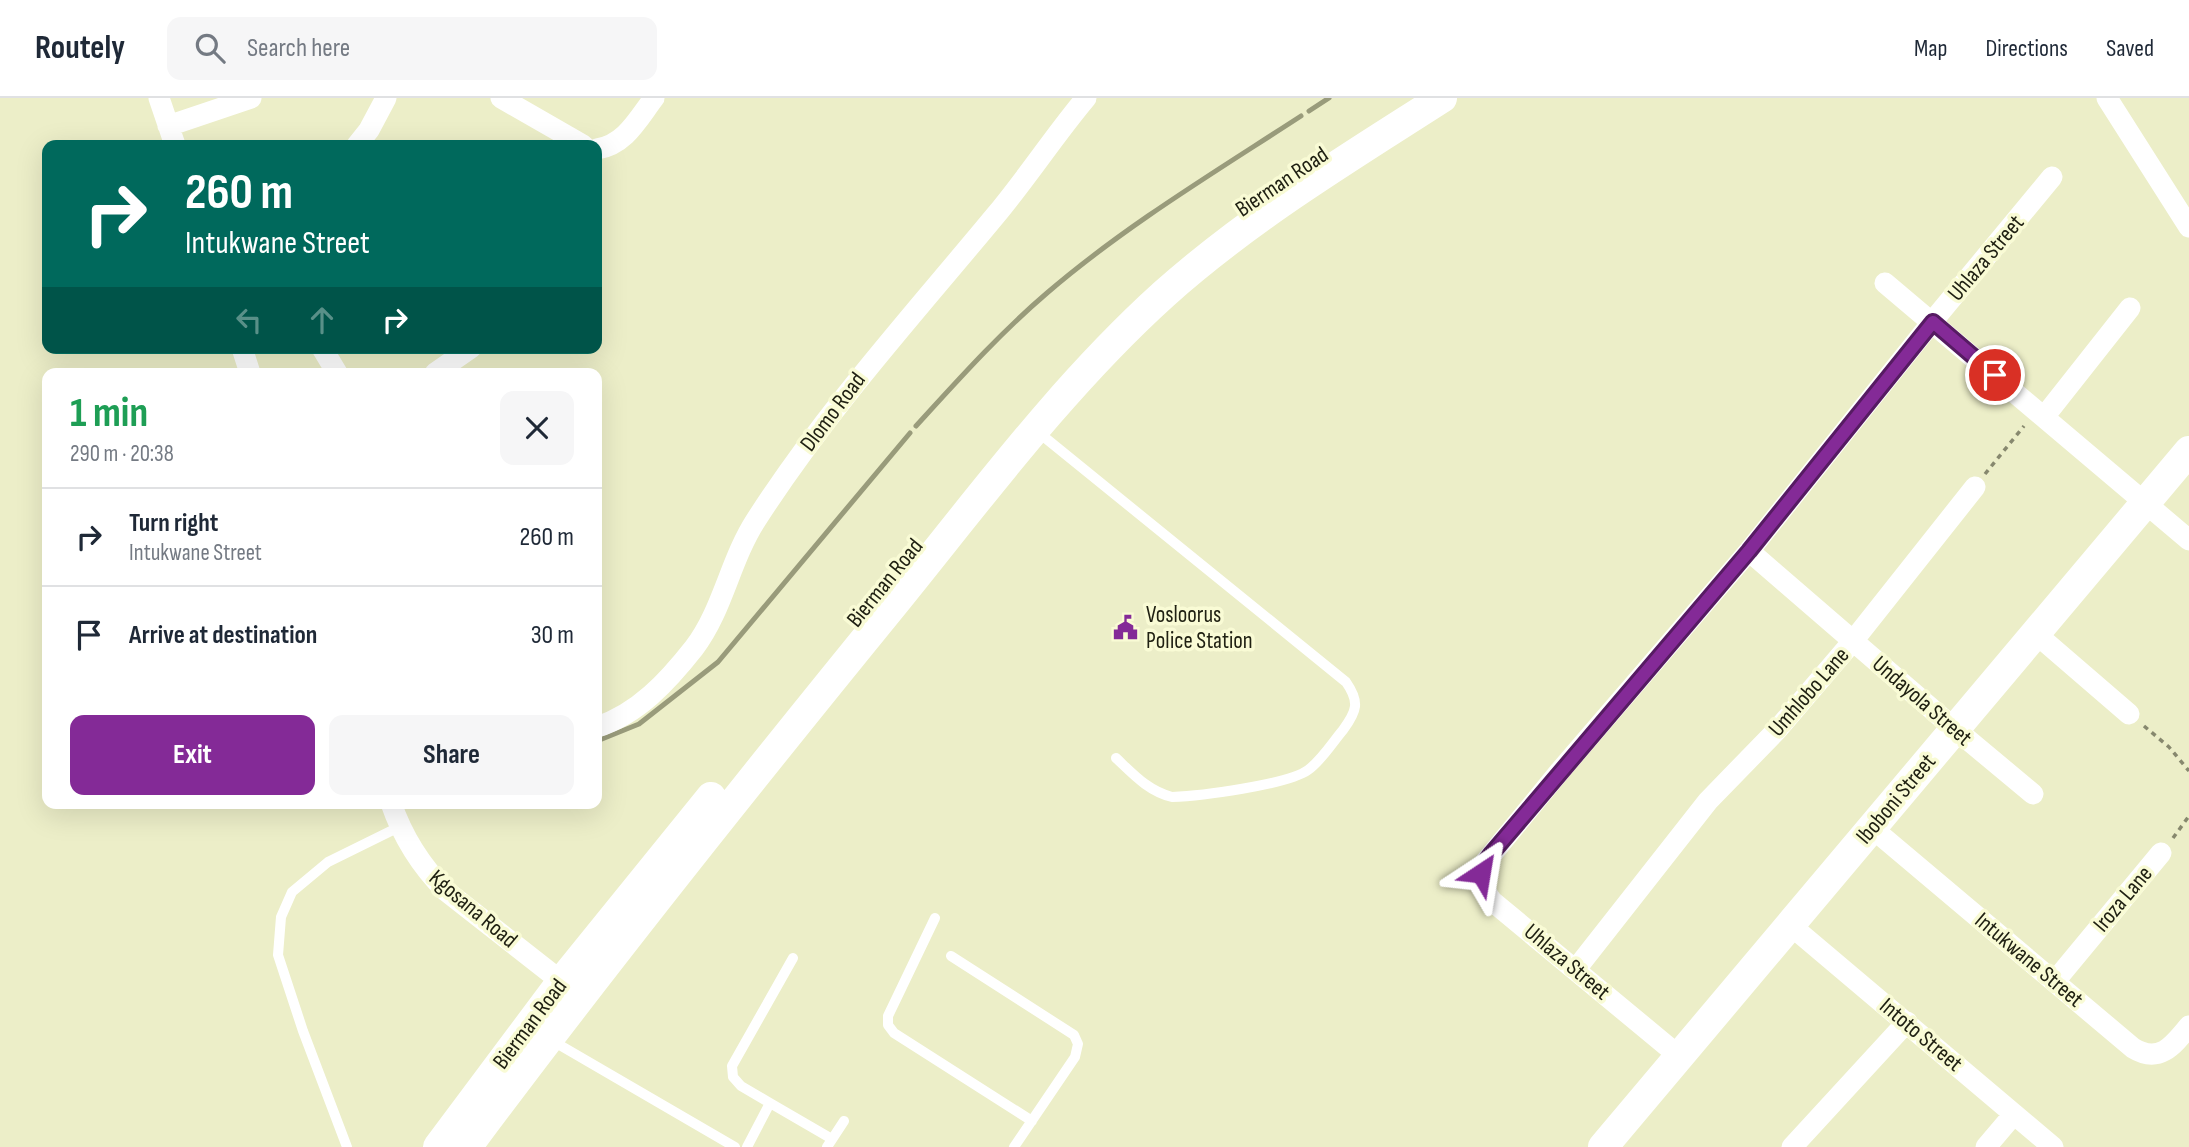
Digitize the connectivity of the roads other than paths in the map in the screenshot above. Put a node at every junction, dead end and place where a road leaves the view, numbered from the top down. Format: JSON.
{"nodes":[{"id":1,"x":159,"y":98,"type":"edge"},
{"id":2,"x":251,"y":98,"type":"edge"},
{"id":3,"x":386,"y":98,"type":"edge"},
{"id":4,"x":501,"y":98,"type":"edge"},
{"id":5,"x":654,"y":98,"type":"edge"},
{"id":6,"x":1086,"y":98,"type":"edge"},
{"id":7,"x":1410,"y":98,"type":"edge"},
{"id":8,"x":1442,"y":98,"type":"edge"},
{"id":9,"x":2107,"y":98,"type":"edge"},
{"id":10,"x":171,"y":136,"type":"edge"},
{"id":11,"x":361,"y":140,"type":"edge"},
{"id":12,"x":579,"y":140,"type":"edge"},
{"id":13,"x":602,"y":147,"type":"edge"},
{"id":14,"x":2052,"y":177,"type":"dead end"},
{"id":15,"x":2189,"y":227,"type":"edge"},
{"id":16,"x":1885,"y":282,"type":"dead end"},
{"id":17,"x":2130,"y":308,"type":"dead end"},
{"id":18,"x":1933,"y":322,"type":"junction"},
{"id":19,"x":462,"y":354,"type":"edge"},
{"id":20,"x":442,"y":368,"type":"edge"},
{"id":21,"x":2041,"y":414,"type":"junction"},
{"id":22,"x":1035,"y":430,"type":"junction"},
{"id":23,"x":2189,"y":451,"type":"edge"},
{"id":24,"x":1975,"y":487,"type":"road end"},
{"id":25,"x":2145,"y":503,"type":"junction"},
{"id":26,"x":2189,"y":540,"type":"edge"},
{"id":27,"x":1749,"y":551,"type":"junction"},
{"id":28,"x":2035,"y":633,"type":"junction"},
{"id":29,"x":1853,"y":641,"type":"junction"},
{"id":30,"x":2129,"y":714,"type":"road end"},
{"id":31,"x":602,"y":725,"type":"edge"},
{"id":32,"x":1955,"y":729,"type":"junction"},
{"id":33,"x":1115,"y":758,"type":"dead end"},
{"id":34,"x":2034,"y":794,"type":"dead end"},
{"id":35,"x":393,"y":809,"type":"edge"},
{"id":36,"x":399,"y":827,"type":"junction"},
{"id":37,"x":1872,"y":828,"type":"junction"},
{"id":38,"x":2161,"y":853,"type":"road end"},
{"id":39,"x":935,"y":918,"type":"dead end"},
{"id":40,"x":1789,"y":924,"type":"junction"},
{"id":41,"x":951,"y":956,"type":"dead end"},
{"id":42,"x":793,"y":958,"type":"dead end"},
{"id":43,"x":1576,"y":969,"type":"junction"},
{"id":44,"x":2055,"y":981,"type":"junction"},
{"id":45,"x":571,"y":989,"type":"junction"},
{"id":46,"x":1906,"y":1022,"type":"junction"},
{"id":47,"x":2189,"y":1026,"type":"edge"},
{"id":48,"x":548,"y":1038,"type":"junction"},
{"id":49,"x":1679,"y":1056,"type":"junction"},
{"id":50,"x":770,"y":1103,"type":"junction"},
{"id":51,"x":2014,"y":1114,"type":"junction"},
{"id":52,"x":844,"y":1121,"type":"dead end"},
{"id":53,"x":1031,"y":1121,"type":"junction"},
{"id":54,"x":829,"y":1143,"type":"edge"},
{"id":55,"x":347,"y":1147,"type":"edge"},
{"id":56,"x":438,"y":1147,"type":"edge"},
{"id":57,"x":467,"y":1147,"type":"edge"},
{"id":58,"x":735,"y":1147,"type":"edge"},
{"id":59,"x":747,"y":1147,"type":"edge"},
{"id":60,"x":1014,"y":1147,"type":"edge"},
{"id":61,"x":1603,"y":1147,"type":"edge"},
{"id":62,"x":1792,"y":1147,"type":"edge"},
{"id":63,"x":1986,"y":1147,"type":"edge"},
{"id":64,"x":2053,"y":1147,"type":"edge"}],
"edges":[{"from":1,"to":10,"type":"street"},
{"from":2,"to":10,"type":"street"},
{"from":3,"to":11,"type":"street"},
{"from":4,"to":12,"type":"street"},
{"from":5,"to":13,"type":"street"},
{"from":6,"to":31,"type":"street","name":"Dlomo Road"},
{"from":7,"to":45,"type":"main road","name":"Bierman Road"},
{"from":8,"to":22,"type":"main road","name":"Bierman Road"},
{"from":9,"to":15,"type":"street"},
{"from":14,"to":18,"type":"street","name":"Uhlaza Street"},
{"from":16,"to":18,"type":"street"},
{"from":17,"to":21,"type":"street"},
{"from":18,"to":21,"type":"street"},
{"from":18,"to":27,"type":"street","name":"Uhlaza Street"},
{"from":19,"to":20,"type":"street"},
{"from":21,"to":25,"type":"street"},
{"from":22,"to":33,"type":"lane"},
{"from":22,"to":45,"type":"main road","name":"Bierman Road"},
{"from":23,"to":25,"type":"main road","name":"Iboboni Street"},
{"from":24,"to":29,"type":"street","name":"Umhlobo Lane"},
{"from":25,"to":26,"type":"street"},
{"from":25,"to":28,"type":"main road","name":"Iboboni Street"},
{"from":27,"to":29,"type":"street","name":"Undayola Street"},
{"from":27,"to":43,"type":"street","name":"Uhlaza Street"},
{"from":28,"to":30,"type":"street"},
{"from":28,"to":32,"type":"main road","name":"Iboboni Street"},
{"from":29,"to":32,"type":"street","name":"Undayola Street"},
{"from":29,"to":43,"type":"street","name":"Umhlobo Lane"},
{"from":32,"to":34,"type":"street","name":"Undayola Street"},
{"from":32,"to":37,"type":"main road","name":"Iboboni Street"},
{"from":35,"to":36,"type":"street","name":"Kgosana Road"},
{"from":36,"to":45,"type":"street","name":"Kgosana Road"},
{"from":36,"to":55,"type":"lane"},
{"from":37,"to":40,"type":"main road","name":"Iboboni Street"},
{"from":37,"to":44,"type":"street","name":"Intukwane Street"},
{"from":38,"to":44,"type":"street","name":"Iroza Lane"},
{"from":39,"to":53,"type":"lane"},
{"from":40,"to":46,"type":"street","name":"Intoto Street"},
{"from":40,"to":49,"type":"main road","name":"Iboboni Street"},
{"from":41,"to":53,"type":"lane"},
{"from":42,"to":50,"type":"lane"},
{"from":43,"to":49,"type":"street","name":"Uhlaza Street"},
{"from":44,"to":47,"type":"street","name":"Intukwane Street"},
{"from":45,"to":48,"type":"main road"},
{"from":45,"to":56,"type":"main road","name":"Bierman Road"},
{"from":46,"to":51,"type":"street","name":"Intoto Street"},
{"from":46,"to":62,"type":"street"},
{"from":48,"to":57,"type":"main road"},
{"from":48,"to":58,"type":"lane"},
{"from":49,"to":61,"type":"main road","name":"Iboboni Street"},
{"from":50,"to":54,"type":"lane"},
{"from":50,"to":59,"type":"lane"},
{"from":51,"to":63,"type":"street"},
{"from":51,"to":64,"type":"street","name":"Intoto Street"},
{"from":52,"to":54,"type":"lane"},
{"from":53,"to":60,"type":"lane"}]}
